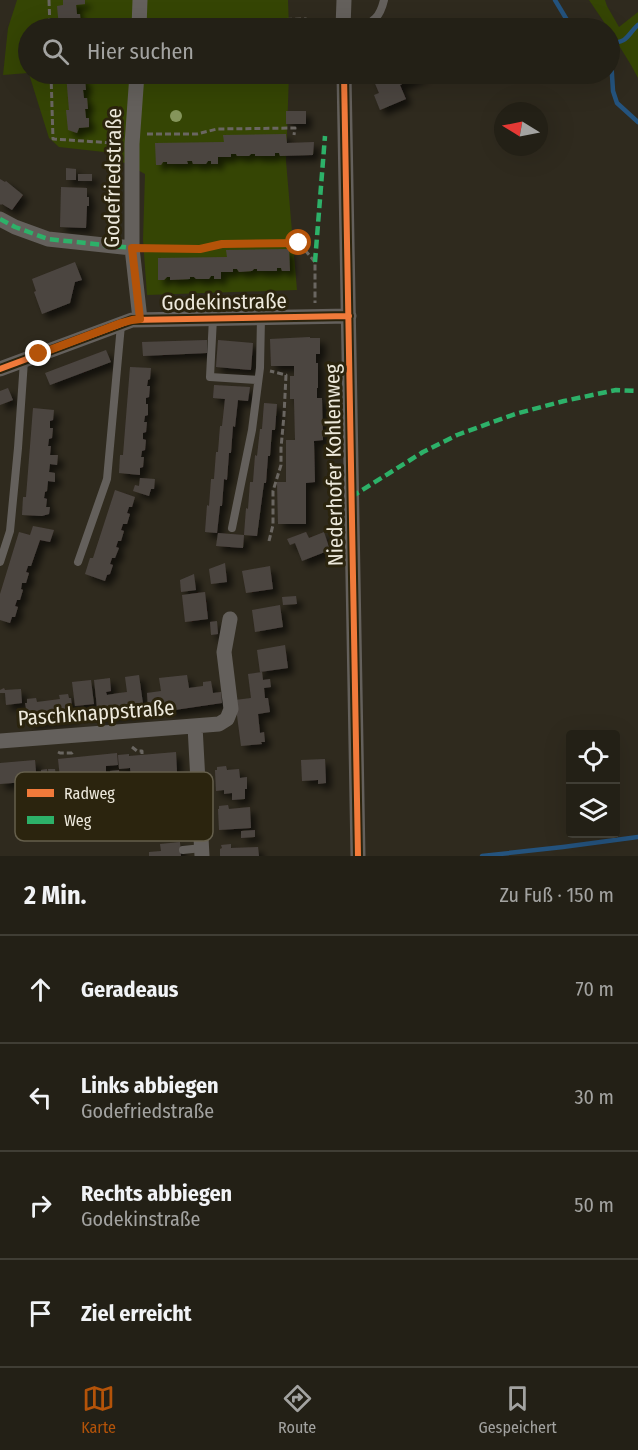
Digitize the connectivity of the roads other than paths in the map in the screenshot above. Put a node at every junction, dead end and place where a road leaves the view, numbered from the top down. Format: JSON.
{"nodes":[{"id":1,"x":140,"y":0,"type":"edge"},
{"id":2,"x":344,"y":0,"type":"edge"},
{"id":3,"x":384,"y":0,"type":"edge"},
{"id":4,"x":139,"y":18,"type":"edge"},
{"id":5,"x":343,"y":18,"type":"edge"},
{"id":6,"x":376,"y":18,"type":"edge"},
{"id":7,"x":136,"y":84,"type":"edge"},
{"id":8,"x":344,"y":84,"type":"edge"},
{"id":9,"x":0,"y":219,"type":"edge"},
{"id":10,"x":132,"y":248,"type":"junction"},
{"id":11,"x":349,"y":316,"type":"junction"},
{"id":12,"x":213,"y":318,"type":"junction"},
{"id":13,"x":261,"y":318,"type":"junction"},
{"id":14,"x":140,"y":319,"type":"junction"},
{"id":15,"x":121,"y":323,"type":"junction"},
{"id":16,"x":24,"y":359,"type":"junction"},
{"id":17,"x":0,"y":369,"type":"edge"},
{"id":18,"x":258,"y":380,"type":"junction"},
{"id":19,"x":232,"y":528,"type":"dead end"},
{"id":20,"x":0,"y":562,"type":"edge"},
{"id":21,"x":78,"y":562,"type":"dead end"},
{"id":22,"x":230,"y":619,"type":"dead end"},
{"id":23,"x":195,"y":726,"type":"junction"},
{"id":24,"x":0,"y":741,"type":"edge"},
{"id":25,"x":198,"y":772,"type":"edge"},
{"id":26,"x":202,"y":847,"type":"edge"},
{"id":27,"x":183,"y":850,"type":"dead end"},
{"id":28,"x":358,"y":856,"type":"edge"}],
"edges":[{"from":1,"to":4,"type":"street"},
{"from":2,"to":5,"type":"street"},
{"from":3,"to":6,"type":"lane"},
{"from":7,"to":10,"type":"street","name":"Godefriedstraße"},
{"from":8,"to":11,"type":"street","name":"Niederhofer Kohlenweg"},
{"from":9,"to":10,"type":"street"},
{"from":10,"to":14,"type":"street","name":"Godefriedstraße"},
{"from":11,"to":13,"type":"street","name":"Godekinstraße"},
{"from":11,"to":28,"type":"street","name":"Niederhofer Kohlenweg"},
{"from":12,"to":13,"type":"street","name":"Godekinstraße"},
{"from":12,"to":14,"type":"street","name":"Godekinstraße"},
{"from":12,"to":18,"type":"lane"},
{"from":13,"to":18,"type":"lane"},
{"from":14,"to":15,"type":"street","name":"Godekinstraße"},
{"from":15,"to":16,"type":"street","name":"Godekinstraße"},
{"from":15,"to":21,"type":"lane"},
{"from":16,"to":17,"type":"street","name":"Godekinstraße"},
{"from":16,"to":20,"type":"lane"},
{"from":18,"to":19,"type":"lane"},
{"from":22,"to":23,"type":"street","name":"Paschknappstraße"},
{"from":23,"to":24,"type":"street","name":"Paschknappstraße"},
{"from":23,"to":25,"type":"street"},
{"from":26,"to":27,"type":"lane"}]}
